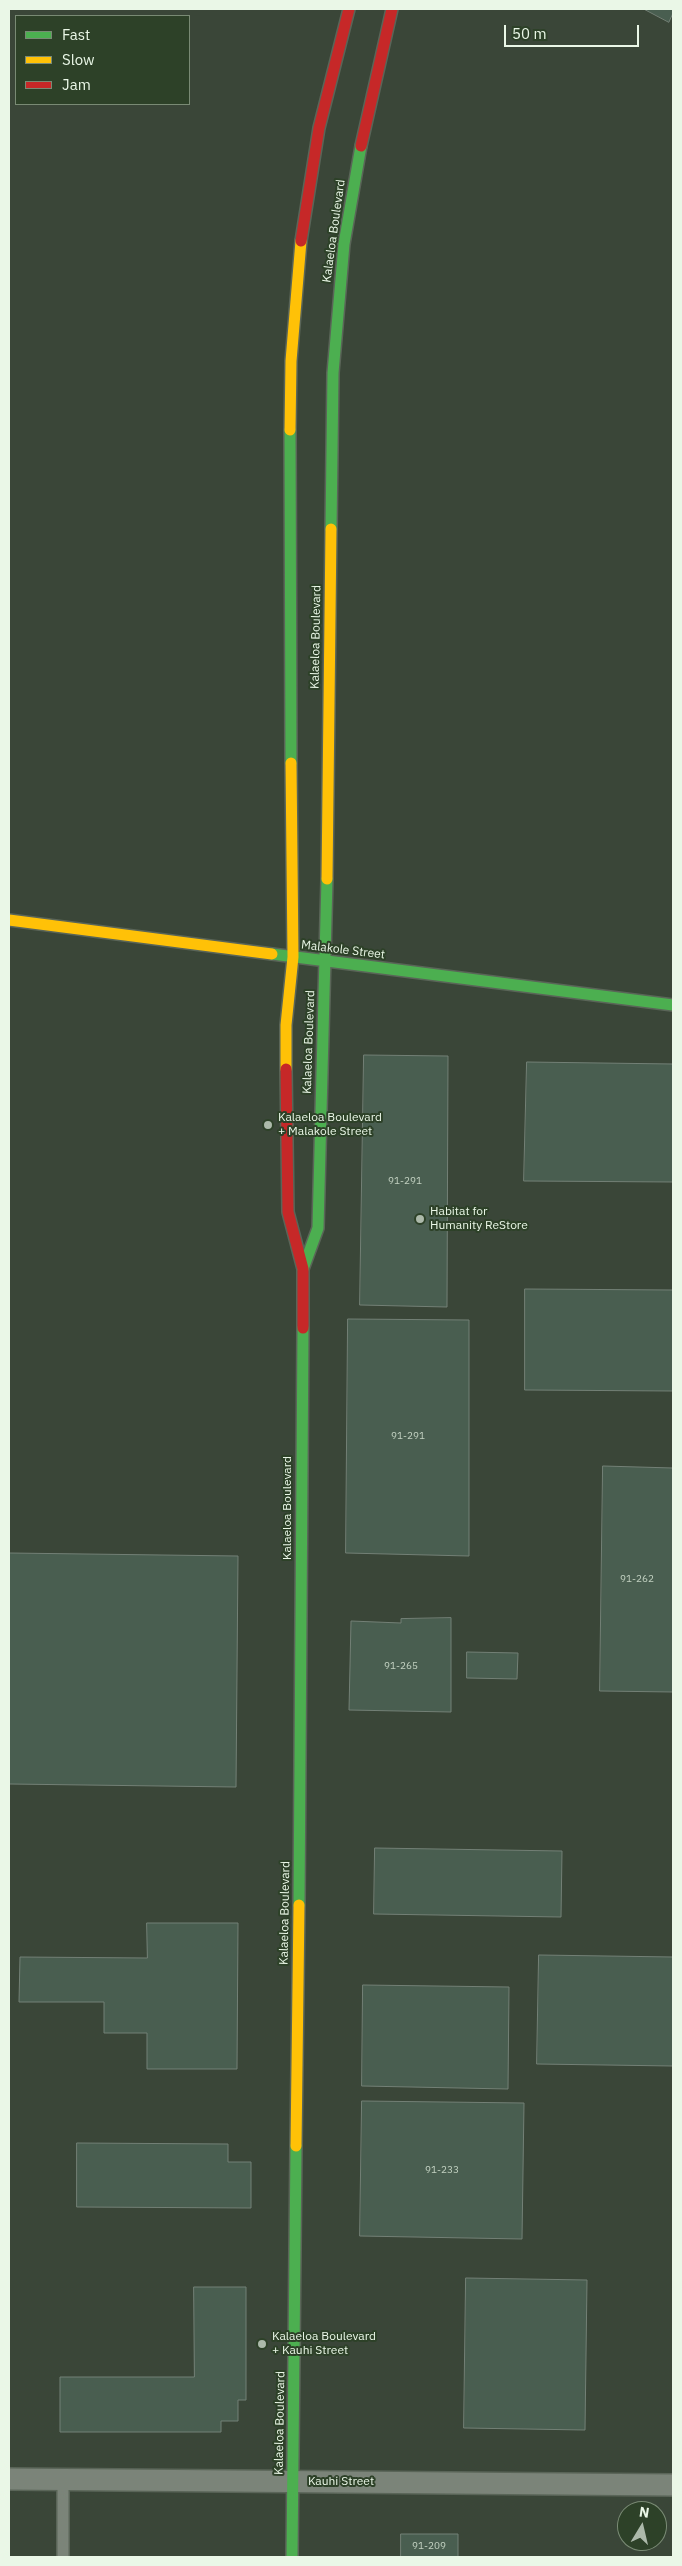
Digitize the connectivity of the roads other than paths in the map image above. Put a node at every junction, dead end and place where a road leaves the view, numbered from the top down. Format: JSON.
{"nodes":[{"id":1,"x":348,"y":9,"type":"edge"},
{"id":2,"x":392,"y":9,"type":"edge"},
{"id":3,"x":9,"y":920,"type":"edge"},
{"id":4,"x":293,"y":957,"type":"junction"},
{"id":5,"x":326,"y":961,"type":"junction"},
{"id":6,"x":673,"y":1005,"type":"edge"},
{"id":7,"x":302,"y":1269,"type":"junction"},
{"id":8,"x":9,"y":2478,"type":"edge"},
{"id":9,"x":63,"y":2479,"type":"junction"},
{"id":10,"x":293,"y":2482,"type":"junction"},
{"id":11,"x":673,"y":2486,"type":"edge"},
{"id":12,"x":63,"y":2557,"type":"edge"},
{"id":13,"x":292,"y":2557,"type":"edge"}],
"edges":[{"from":1,"to":4,"type":"street","name":"Kalaeloa Boulevard"},
{"from":2,"to":5,"type":"street","name":"Kalaeloa Boulevard"},
{"from":3,"to":4,"type":"street","name":"Malakole Street"},
{"from":4,"to":5,"type":"street","name":"Malakole Street"},
{"from":4,"to":7,"type":"street","name":"Kalaeloa Boulevard"},
{"from":5,"to":6,"type":"street","name":"Malakole Street"},
{"from":5,"to":7,"type":"street","name":"Kalaeloa Boulevard"},
{"from":7,"to":10,"type":"street","name":"Kalaeloa Boulevard"},
{"from":8,"to":9,"type":"street","name":"Kauhi Street"},
{"from":9,"to":10,"type":"street","name":"Kauhi Street"},
{"from":9,"to":12,"type":"lane"},
{"from":10,"to":11,"type":"street","name":"Kauhi Street"},
{"from":10,"to":13,"type":"street","name":"Kalaeloa Boulevard"}]}
